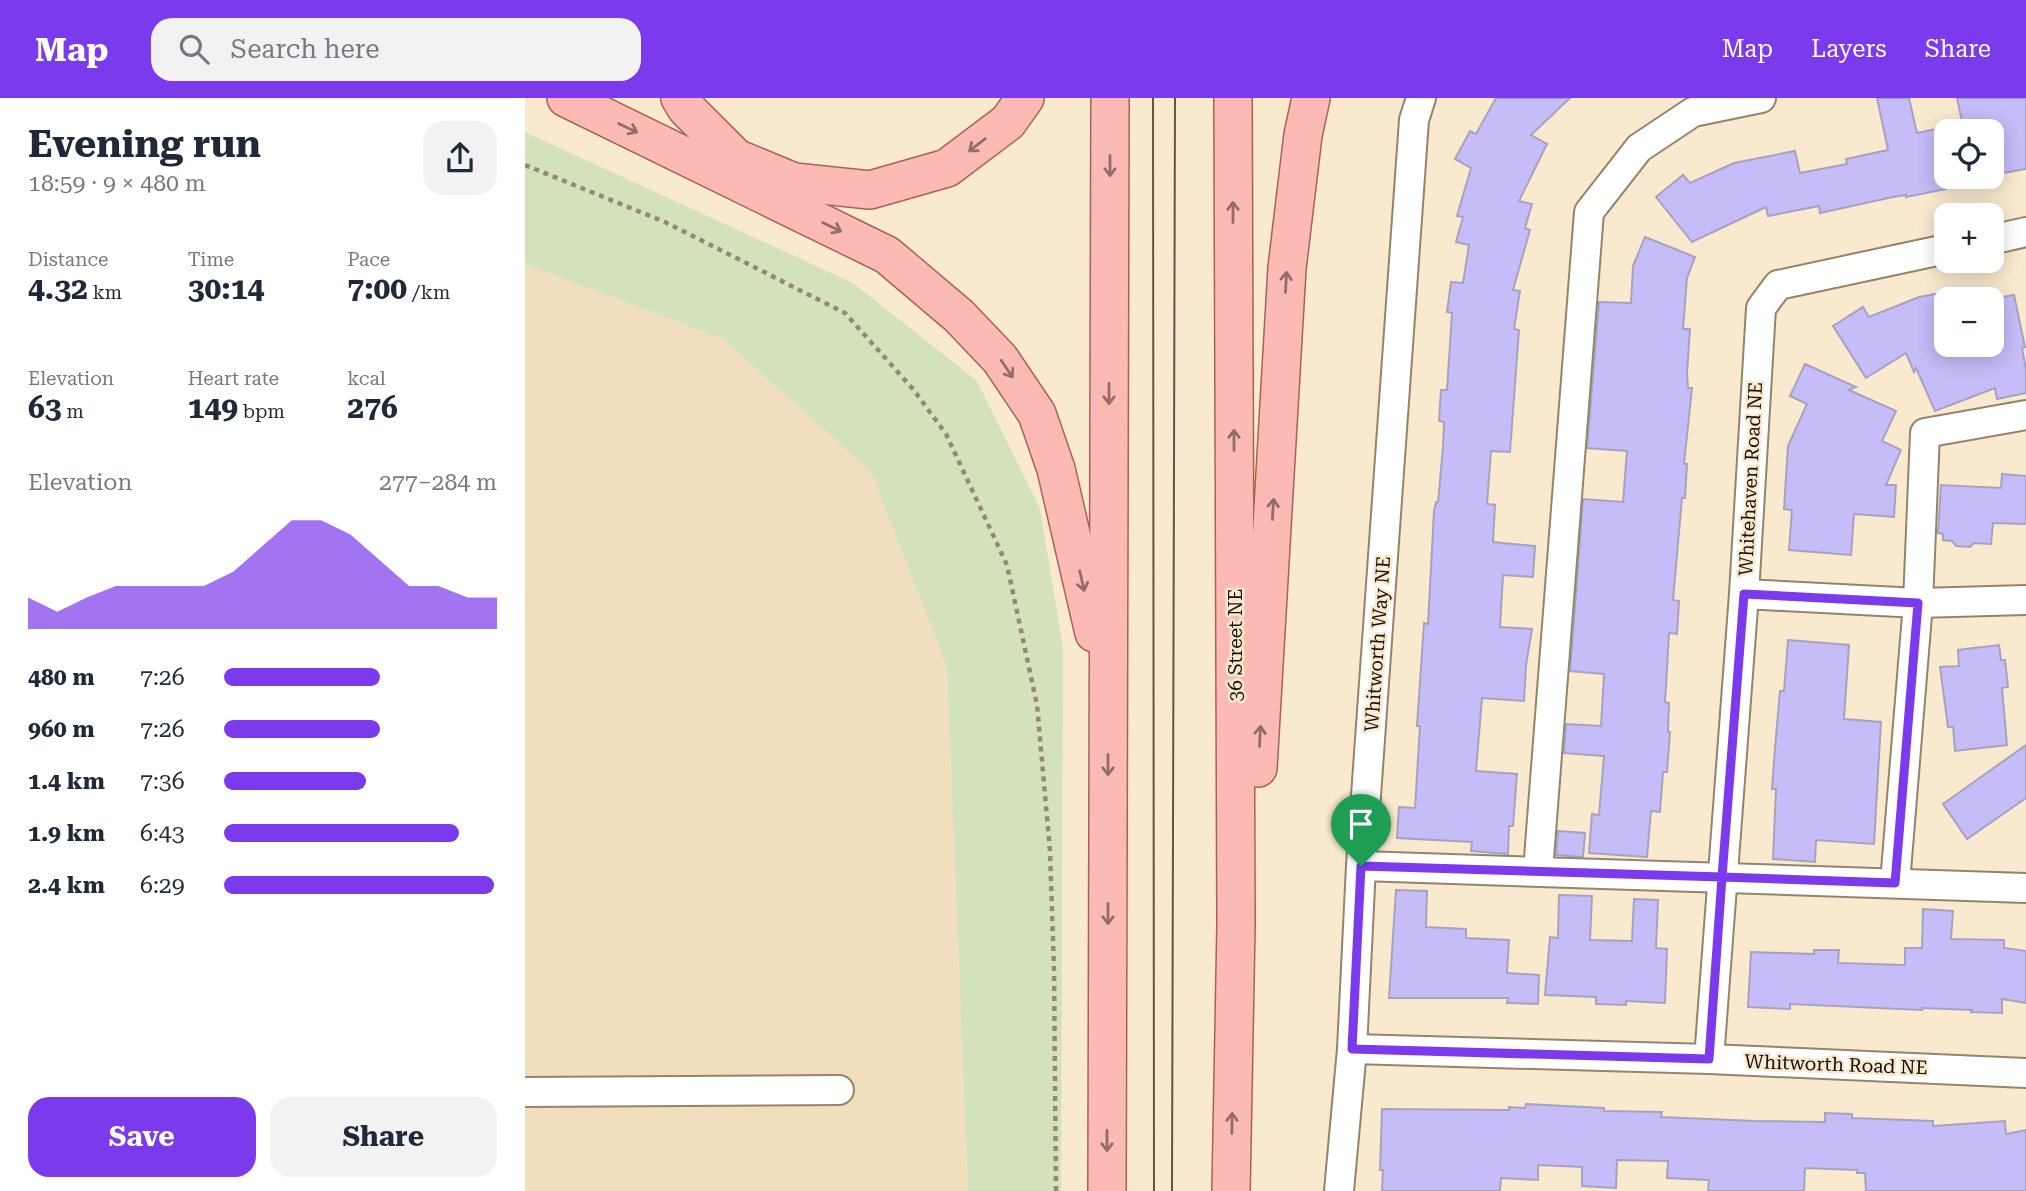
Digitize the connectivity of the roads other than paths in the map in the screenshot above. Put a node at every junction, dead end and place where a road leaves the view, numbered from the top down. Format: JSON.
{"nodes":[{"id":1,"x":566,"y":98,"type":"edge"},
{"id":2,"x":680,"y":98,"type":"edge"},
{"id":3,"x":1025,"y":98,"type":"edge"},
{"id":4,"x":1110,"y":98,"type":"edge"},
{"id":5,"x":1233,"y":98,"type":"edge"},
{"id":6,"x":1311,"y":98,"type":"edge"},
{"id":7,"x":1421,"y":98,"type":"edge"},
{"id":8,"x":1761,"y":98,"type":"edge"},
{"id":9,"x":2026,"y":232,"type":"edge"},
{"id":10,"x":2004,"y":237,"type":"edge"},
{"id":11,"x":1934,"y":252,"type":"edge"},
{"id":12,"x":2026,"y":415,"type":"edge"},
{"id":13,"x":1744,"y":594,"type":"junction"},
{"id":14,"x":2026,"y":600,"type":"edge"},
{"id":15,"x":1918,"y":603,"type":"junction"},
{"id":16,"x":1109,"y":697,"type":"junction"},
{"id":17,"x":1361,"y":866,"type":"junction"},
{"id":18,"x":1538,"y":871,"type":"junction"},
{"id":19,"x":1722,"y":877,"type":"junction"},
{"id":20,"x":1895,"y":883,"type":"junction"},
{"id":21,"x":2026,"y":888,"type":"edge"},
{"id":22,"x":1235,"y":925,"type":"junction"},
{"id":23,"x":1352,"y":1049,"type":"junction"},
{"id":24,"x":1709,"y":1059,"type":"junction"},
{"id":25,"x":2026,"y":1073,"type":"edge"},
{"id":26,"x":839,"y":1090,"type":"dead end"},
{"id":27,"x":525,"y":1091,"type":"edge"},
{"id":28,"x":1107,"y":1191,"type":"edge"},
{"id":29,"x":1231,"y":1191,"type":"edge"},
{"id":30,"x":1339,"y":1191,"type":"edge"}],
"edges":[{"from":1,"to":16,"type":"main road","one_way":true},
{"from":3,"to":2,"type":"main road","one_way":true},
{"from":4,"to":16,"type":"main road","one_way":true},
{"from":22,"to":5,"type":"main road","name":"36 Street NE","one_way":true},
{"from":22,"to":6,"type":"main road","one_way":true},
{"from":7,"to":17,"type":"street","name":"Whitworth Way NE"},
{"from":8,"to":18,"type":"street"},
{"from":9,"to":10,"type":"street"},
{"from":11,"to":13,"type":"street","name":"Whitehaven Road NE"},
{"from":12,"to":15,"type":"street"},
{"from":13,"to":15,"type":"street"},
{"from":13,"to":19,"type":"street","name":"Whitehaven Road NE"},
{"from":14,"to":15,"type":"street"},
{"from":15,"to":20,"type":"street"},
{"from":16,"to":28,"type":"main road","one_way":true},
{"from":17,"to":18,"type":"street"},
{"from":17,"to":23,"type":"street","name":"Whitworth Way NE"},
{"from":18,"to":19,"type":"street"},
{"from":19,"to":20,"type":"street"},
{"from":19,"to":24,"type":"street","name":"Whitehaven Road NE"},
{"from":20,"to":21,"type":"street"},
{"from":29,"to":22,"type":"main road","name":"36 Street NE","one_way":true},
{"from":23,"to":24,"type":"street","name":"Whitworth Road NE"},
{"from":23,"to":30,"type":"street","name":"Whitworth Way NE"},
{"from":24,"to":25,"type":"street","name":"Whitworth Road NE"},
{"from":26,"to":27,"type":"street"}]}
